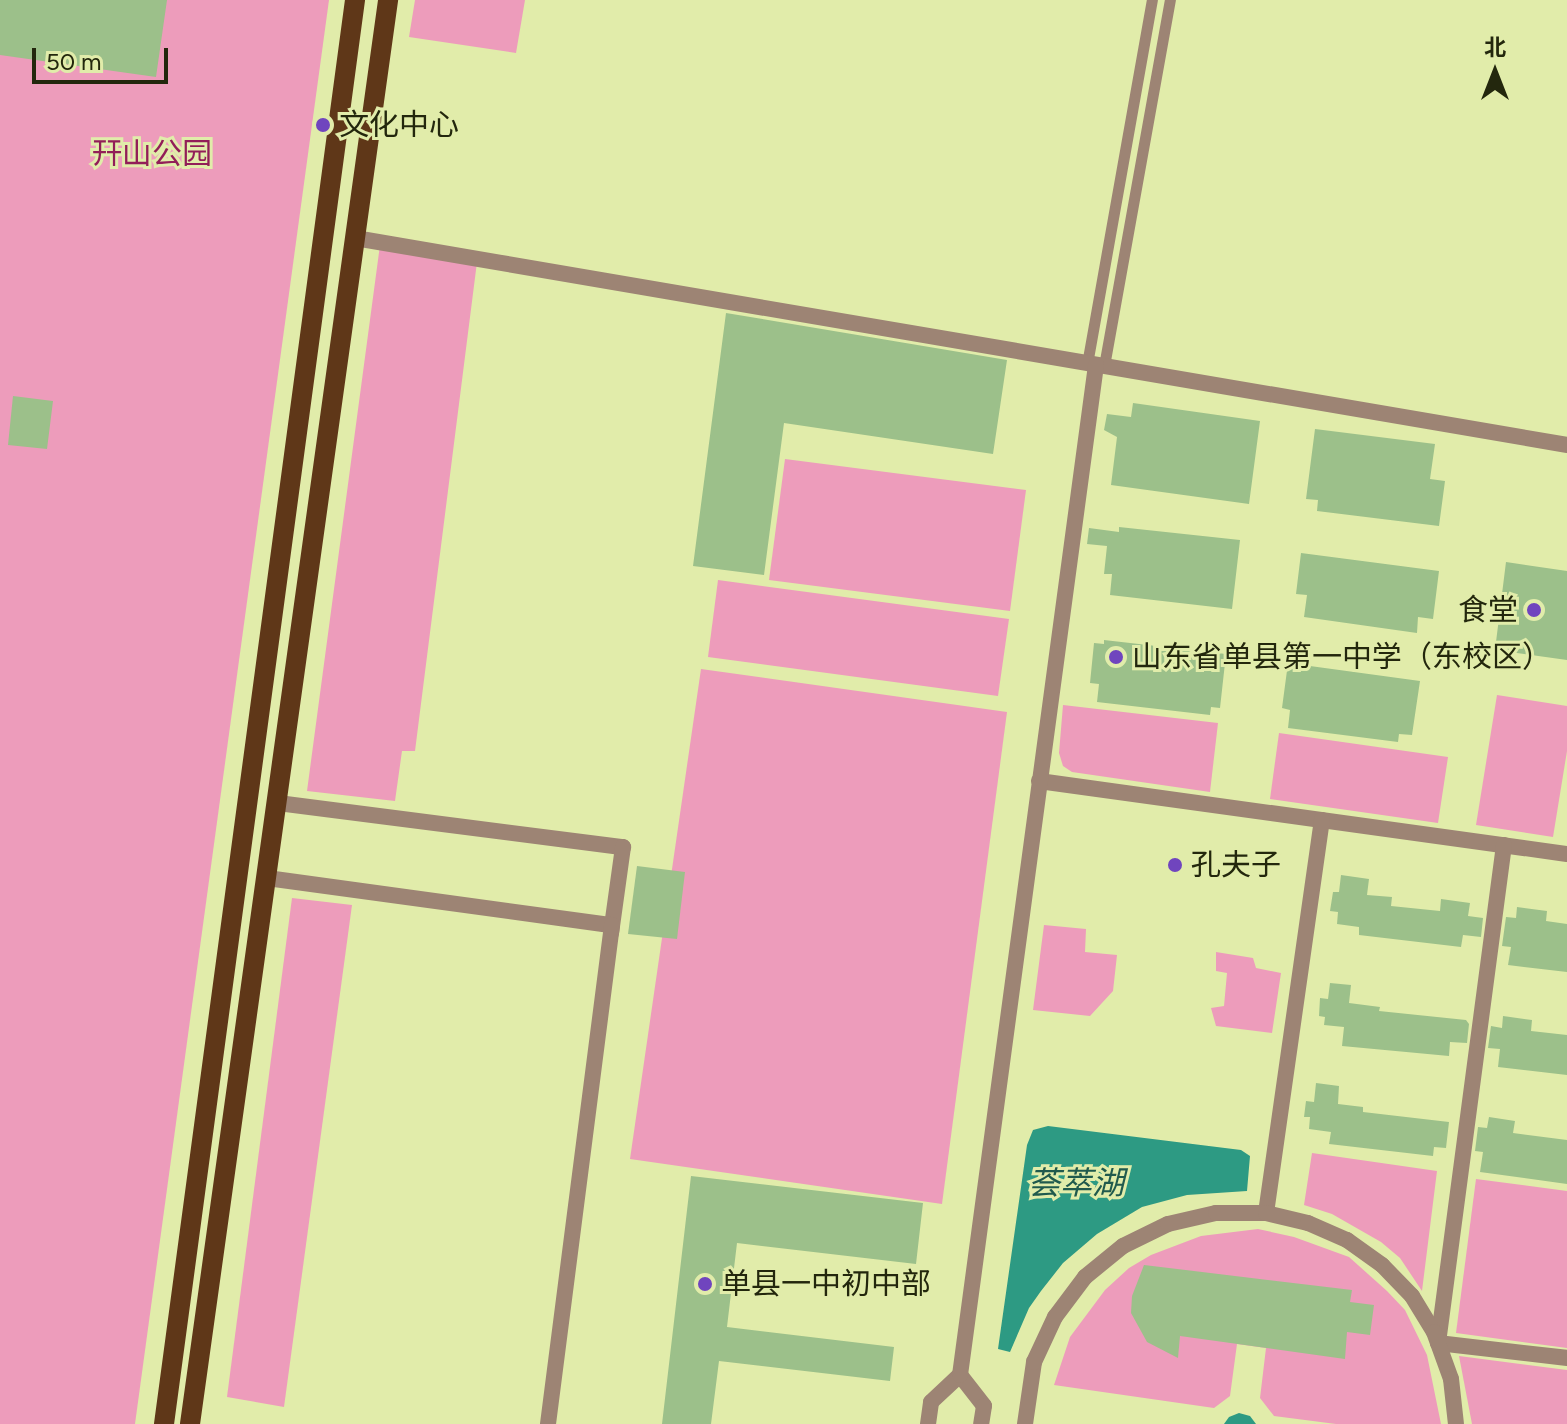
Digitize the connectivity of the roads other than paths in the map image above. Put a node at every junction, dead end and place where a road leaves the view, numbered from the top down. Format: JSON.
{"nodes":[{"id":1,"x":355,"y":0,"type":"edge"},
{"id":2,"x":388,"y":0,"type":"edge"},
{"id":3,"x":1152,"y":0,"type":"edge"},
{"id":4,"x":1170,"y":0,"type":"edge"},
{"id":5,"x":355,"y":238,"type":"junction"},
{"id":6,"x":1095,"y":365,"type":"junction"},
{"id":7,"x":1567,"y":445,"type":"edge"},
{"id":8,"x":1039,"y":781,"type":"junction"},
{"id":9,"x":278,"y":803,"type":"junction"},
{"id":10,"x":1322,"y":820,"type":"junction"},
{"id":11,"x":1504,"y":845,"type":"junction"},
{"id":12,"x":1567,"y":854,"type":"edge"},
{"id":13,"x":267,"y":878,"type":"junction"},
{"id":14,"x":611,"y":937,"type":"junction"},
{"id":15,"x":1266,"y":1213,"type":"junction"},
{"id":16,"x":1438,"y":1343,"type":"junction"},
{"id":17,"x":1567,"y":1358,"type":"edge"},
{"id":18,"x":960,"y":1375,"type":"junction"},
{"id":19,"x":164,"y":1424,"type":"edge"},
{"id":20,"x":190,"y":1424,"type":"edge"},
{"id":21,"x":548,"y":1424,"type":"edge"},
{"id":22,"x":928,"y":1424,"type":"edge"},
{"id":23,"x":981,"y":1424,"type":"edge"},
{"id":24,"x":1025,"y":1424,"type":"edge"},
{"id":25,"x":1456,"y":1424,"type":"edge"}],
"edges":[{"from":1,"to":19,"type":"main road"},
{"from":2,"to":5,"type":"main road"},
{"from":3,"to":6,"type":"lane"},
{"from":4,"to":6,"type":"lane"},
{"from":5,"to":6,"type":"street"},
{"from":5,"to":9,"type":"main road"},
{"from":6,"to":7,"type":"street"},
{"from":6,"to":8,"type":"street"},
{"from":8,"to":10,"type":"street"},
{"from":8,"to":18,"type":"street"},
{"from":9,"to":13,"type":"main road"},
{"from":9,"to":14,"type":"street"},
{"from":10,"to":11,"type":"street"},
{"from":10,"to":15,"type":"street"},
{"from":11,"to":12,"type":"street"},
{"from":11,"to":16,"type":"street"},
{"from":13,"to":14,"type":"street"},
{"from":13,"to":20,"type":"main road"},
{"from":14,"to":21,"type":"street"},
{"from":15,"to":16,"type":"street"},
{"from":15,"to":24,"type":"street"},
{"from":16,"to":17,"type":"street"},
{"from":16,"to":25,"type":"street"},
{"from":18,"to":22,"type":"street"},
{"from":18,"to":23,"type":"street"}]}
